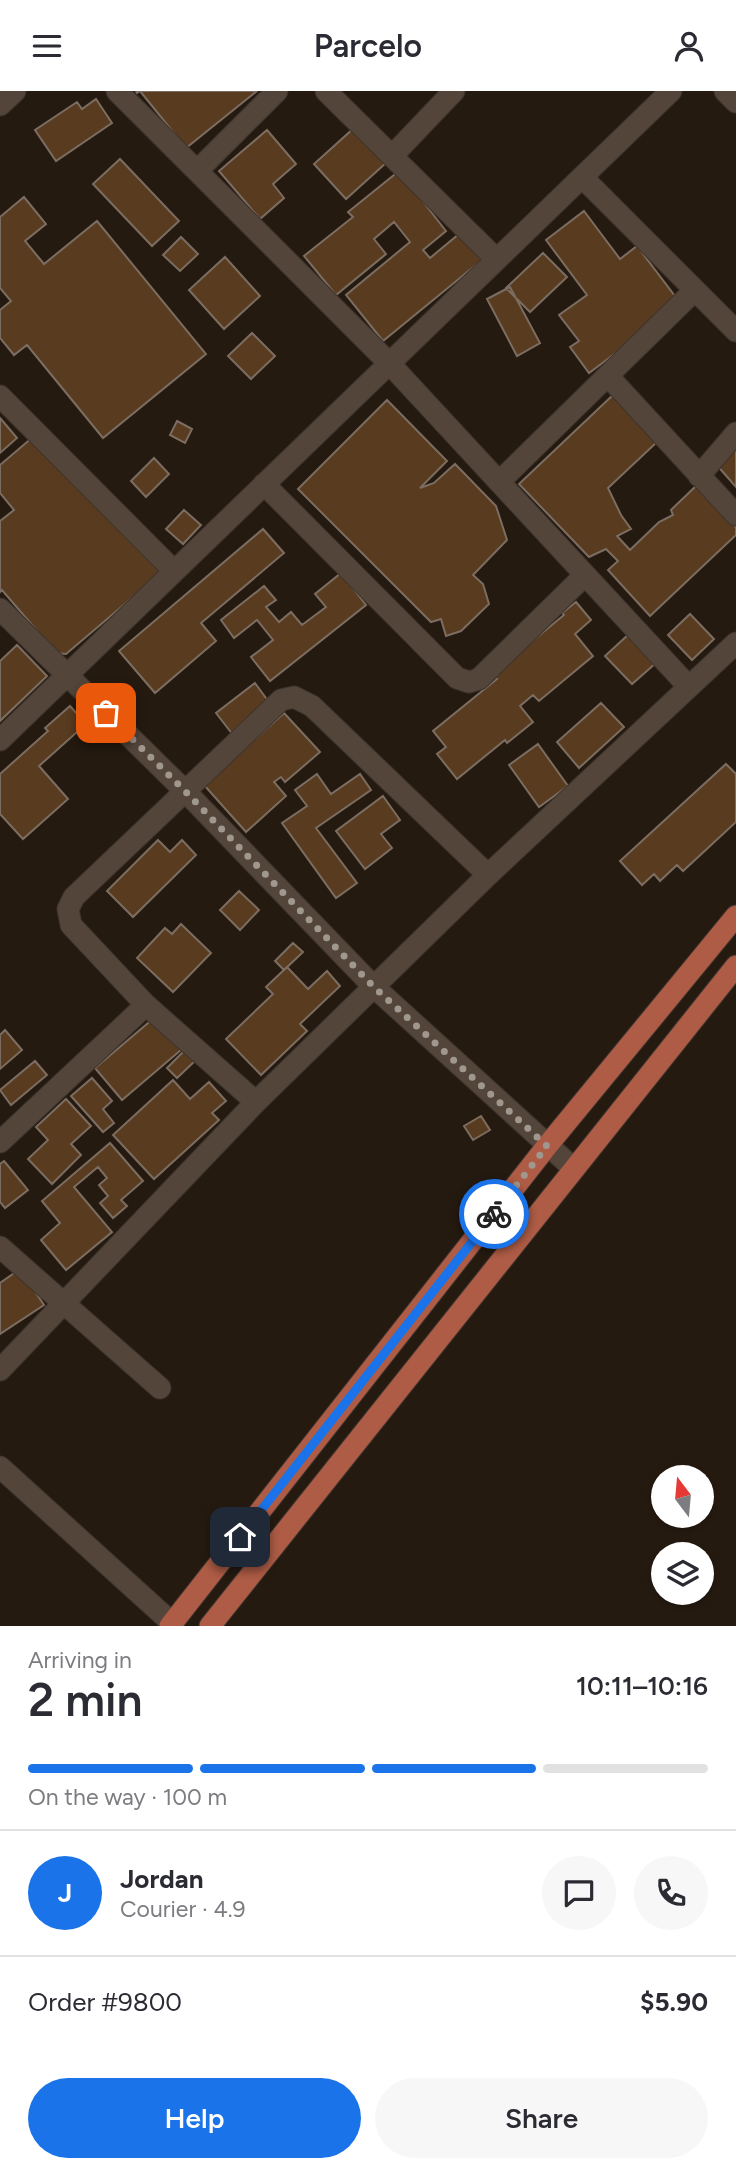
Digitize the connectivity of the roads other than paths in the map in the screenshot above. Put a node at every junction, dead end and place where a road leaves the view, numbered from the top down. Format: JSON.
{"nodes":[{"id":1,"x":15,"y":91,"type":"edge"},
{"id":2,"x":117,"y":91,"type":"edge"},
{"id":3,"x":278,"y":91,"type":"edge"},
{"id":4,"x":326,"y":91,"type":"edge"},
{"id":5,"x":454,"y":91,"type":"edge"},
{"id":6,"x":671,"y":91,"type":"edge"},
{"id":7,"x":725,"y":91,"type":"edge"},
{"id":8,"x":736,"y":102,"type":"edge"},
{"id":9,"x":0,"y":105,"type":"edge"},
{"id":10,"x":392,"y":156,"type":"junction"},
{"id":11,"x":197,"y":171,"type":"junction"},
{"id":12,"x":582,"y":177,"type":"junction"},
{"id":13,"x":496,"y":259,"type":"junction"},
{"id":14,"x":695,"y":291,"type":"junction"},
{"id":15,"x":736,"y":331,"type":"edge"},
{"id":16,"x":389,"y":363,"type":"junction"},
{"id":17,"x":608,"y":376,"type":"junction"},
{"id":18,"x":0,"y":396,"type":"edge"},
{"id":19,"x":736,"y":433,"type":"edge"},
{"id":20,"x":699,"y":476,"type":"junction"},
{"id":21,"x":499,"y":482,"type":"junction"},
{"id":22,"x":264,"y":484,"type":"junction"},
{"id":23,"x":736,"y":515,"type":"edge"},
{"id":24,"x":174,"y":571,"type":"junction"},
{"id":25,"x":585,"y":575,"type":"junction"},
{"id":26,"x":0,"y":609,"type":"edge"},
{"id":27,"x":736,"y":643,"type":"edge"},
{"id":28,"x":67,"y":674,"type":"junction"},
{"id":29,"x":689,"y":687,"type":"junction"},
{"id":30,"x":0,"y":740,"type":"edge"},
{"id":31,"x":185,"y":791,"type":"junction"},
{"id":32,"x":488,"y":875,"type":"junction"},
{"id":33,"x":736,"y":916,"type":"edge"},
{"id":34,"x":736,"y":966,"type":"edge"},
{"id":35,"x":373,"y":986,"type":"junction"},
{"id":36,"x":146,"y":1005,"type":"junction"},
{"id":37,"x":256,"y":1102,"type":"junction"},
{"id":38,"x":0,"y":1142,"type":"edge"},
{"id":39,"x":547,"y":1146,"type":"junction"},
{"id":40,"x":573,"y":1168,"type":"junction"},
{"id":41,"x":0,"y":1247,"type":"edge"},
{"id":42,"x":64,"y":1305,"type":"junction"},
{"id":43,"x":0,"y":1370,"type":"edge"},
{"id":44,"x":160,"y":1388,"type":"dead end"},
{"id":45,"x":0,"y":1467,"type":"edge"},
{"id":46,"x":171,"y":1625,"type":"edge"},
{"id":47,"x":210,"y":1626,"type":"edge"}],
"edges":[{"from":1,"to":9,"type":"street"},
{"from":2,"to":11,"type":"street"},
{"from":3,"to":11,"type":"street"},
{"from":4,"to":10,"type":"street"},
{"from":5,"to":10,"type":"street"},
{"from":6,"to":12,"type":"street"},
{"from":7,"to":8,"type":"street"},
{"from":10,"to":13,"type":"street"},
{"from":11,"to":16,"type":"street"},
{"from":12,"to":13,"type":"street"},
{"from":12,"to":14,"type":"street"},
{"from":13,"to":16,"type":"street"},
{"from":14,"to":15,"type":"street"},
{"from":14,"to":17,"type":"street"},
{"from":16,"to":21,"type":"street"},
{"from":16,"to":22,"type":"street"},
{"from":17,"to":20,"type":"street"},
{"from":17,"to":21,"type":"street"},
{"from":18,"to":24,"type":"street"},
{"from":19,"to":20,"type":"street"},
{"from":20,"to":23,"type":"street"},
{"from":21,"to":25,"type":"street"},
{"from":22,"to":24,"type":"street"},
{"from":22,"to":25,"type":"street"},
{"from":24,"to":28,"type":"street"},
{"from":25,"to":29,"type":"street"},
{"from":26,"to":28,"type":"street"},
{"from":27,"to":29,"type":"street"},
{"from":28,"to":30,"type":"street"},
{"from":28,"to":31,"type":"street"},
{"from":29,"to":32,"type":"street"},
{"from":31,"to":32,"type":"street"},
{"from":31,"to":35,"type":"street"},
{"from":31,"to":36,"type":"street"},
{"from":32,"to":35,"type":"street"},
{"from":33,"to":39,"type":"main road"},
{"from":34,"to":40,"type":"main road"},
{"from":35,"to":37,"type":"street"},
{"from":35,"to":39,"type":"street"},
{"from":36,"to":37,"type":"street"},
{"from":36,"to":38,"type":"street"},
{"from":37,"to":42,"type":"street"},
{"from":39,"to":40,"type":"street"},
{"from":39,"to":46,"type":"main road"},
{"from":40,"to":47,"type":"main road"},
{"from":41,"to":42,"type":"street"},
{"from":42,"to":43,"type":"street"},
{"from":42,"to":44,"type":"street"},
{"from":45,"to":46,"type":"street"}]}
